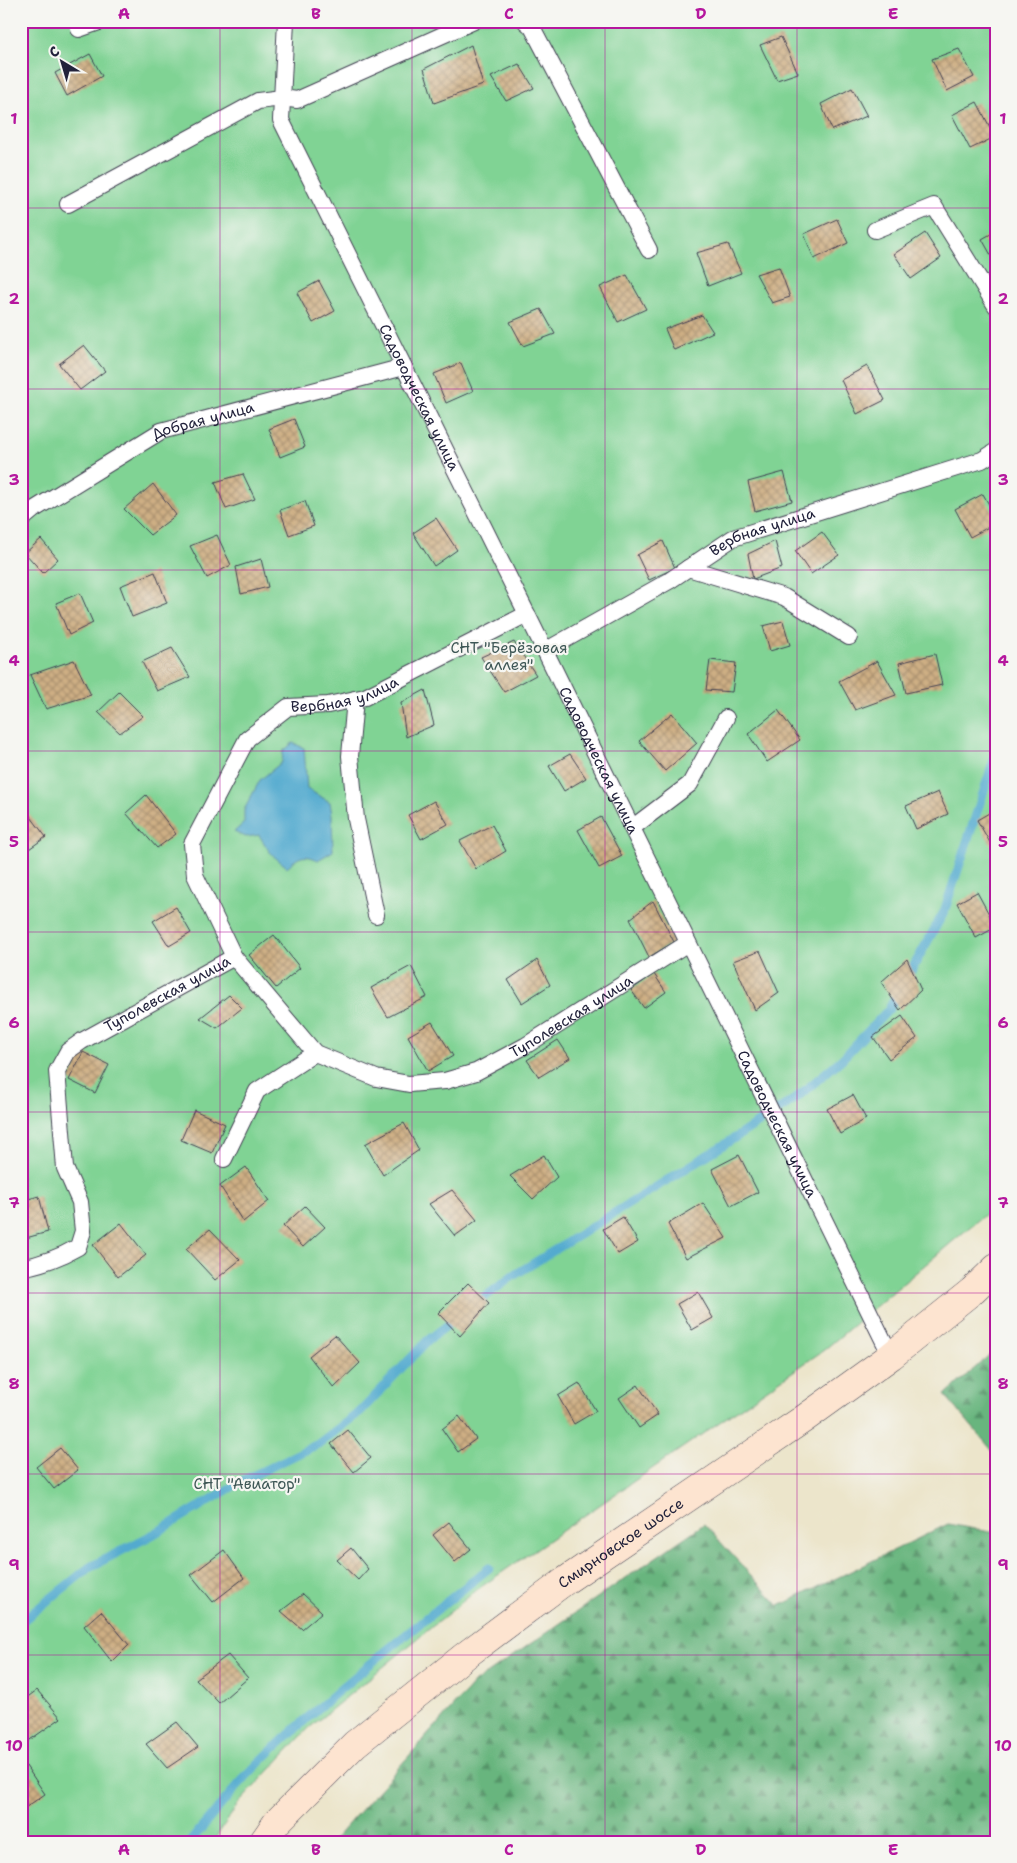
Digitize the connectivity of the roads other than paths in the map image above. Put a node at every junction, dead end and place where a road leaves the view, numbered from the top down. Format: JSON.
{"nodes":[{"id":1,"x":102,"y":21,"type":"edge"},
{"id":2,"x":286,"y":21,"type":"edge"},
{"id":3,"x":474,"y":21,"type":"edge"},
{"id":4,"x":525,"y":21,"type":"edge"},
{"id":5,"x":80,"y":29,"type":"dead end"},
{"id":6,"x":282,"y":98,"type":"junction"},
{"id":7,"x":68,"y":204,"type":"dead end"},
{"id":8,"x":875,"y":230,"type":"dead end"},
{"id":9,"x":649,"y":250,"type":"dead end"},
{"id":10,"x":996,"y":306,"type":"edge"},
{"id":11,"x":404,"y":367,"type":"junction"},
{"id":12,"x":991,"y":457,"type":"edge"},
{"id":13,"x":21,"y":520,"type":"edge"},
{"id":14,"x":688,"y":568,"type":"junction"},
{"id":15,"x":527,"y":614,"type":"junction"},
{"id":16,"x":849,"y":637,"type":"dead end"},
{"id":17,"x":545,"y":651,"type":"junction"},
{"id":18,"x":355,"y":699,"type":"junction"},
{"id":19,"x":726,"y":718,"type":"dead end"},
{"id":20,"x":632,"y":828,"type":"junction"},
{"id":21,"x":376,"y":915,"type":"dead end"},
{"id":22,"x":688,"y":943,"type":"junction"},
{"id":23,"x":234,"y":957,"type":"junction"},
{"id":24,"x":315,"y":1053,"type":"junction"},
{"id":25,"x":224,"y":1159,"type":"dead end"},
{"id":26,"x":21,"y":1268,"type":"edge"},
{"id":27,"x":996,"y":1268,"type":"edge"},
{"id":28,"x":891,"y":1356,"type":"junction"},
{"id":29,"x":263,"y":1842,"type":"edge"}],
"edges":[{"from":1,"to":5,"type":"lane"},
{"from":2,"to":6,"type":"lane","name":"Садоводческая улица"},
{"from":3,"to":6,"type":"lane"},
{"from":4,"to":9,"type":"lane"},
{"from":6,"to":7,"type":"lane"},
{"from":6,"to":11,"type":"lane","name":"Садоводческая улица"},
{"from":8,"to":10,"type":"lane"},
{"from":11,"to":13,"type":"lane","name":"Добрая улица"},
{"from":11,"to":15,"type":"lane","name":"Садоводческая улица"},
{"from":12,"to":14,"type":"lane","name":"Вербная улица"},
{"from":14,"to":16,"type":"lane"},
{"from":14,"to":17,"type":"lane","name":"Вербная улица"},
{"from":15,"to":17,"type":"lane","name":"Садоводческая улица"},
{"from":15,"to":18,"type":"lane","name":"Вербная улица"},
{"from":17,"to":20,"type":"lane","name":"Садоводческая улица"},
{"from":18,"to":21,"type":"lane"},
{"from":18,"to":23,"type":"lane","name":"Вербная улица"},
{"from":19,"to":20,"type":"lane"},
{"from":20,"to":22,"type":"lane","name":"Садоводческая улица"},
{"from":22,"to":24,"type":"lane","name":"Туполевская улица"},
{"from":22,"to":28,"type":"lane","name":"Садоводческая улица"},
{"from":23,"to":24,"type":"lane","name":"Туполевская улица"},
{"from":23,"to":26,"type":"lane","name":"Туполевская улица"},
{"from":24,"to":25,"type":"lane"},
{"from":27,"to":28,"type":"main road","name":"Смирновское шоссе"},
{"from":28,"to":29,"type":"main road","name":"Смирновское шоссе"}]}
